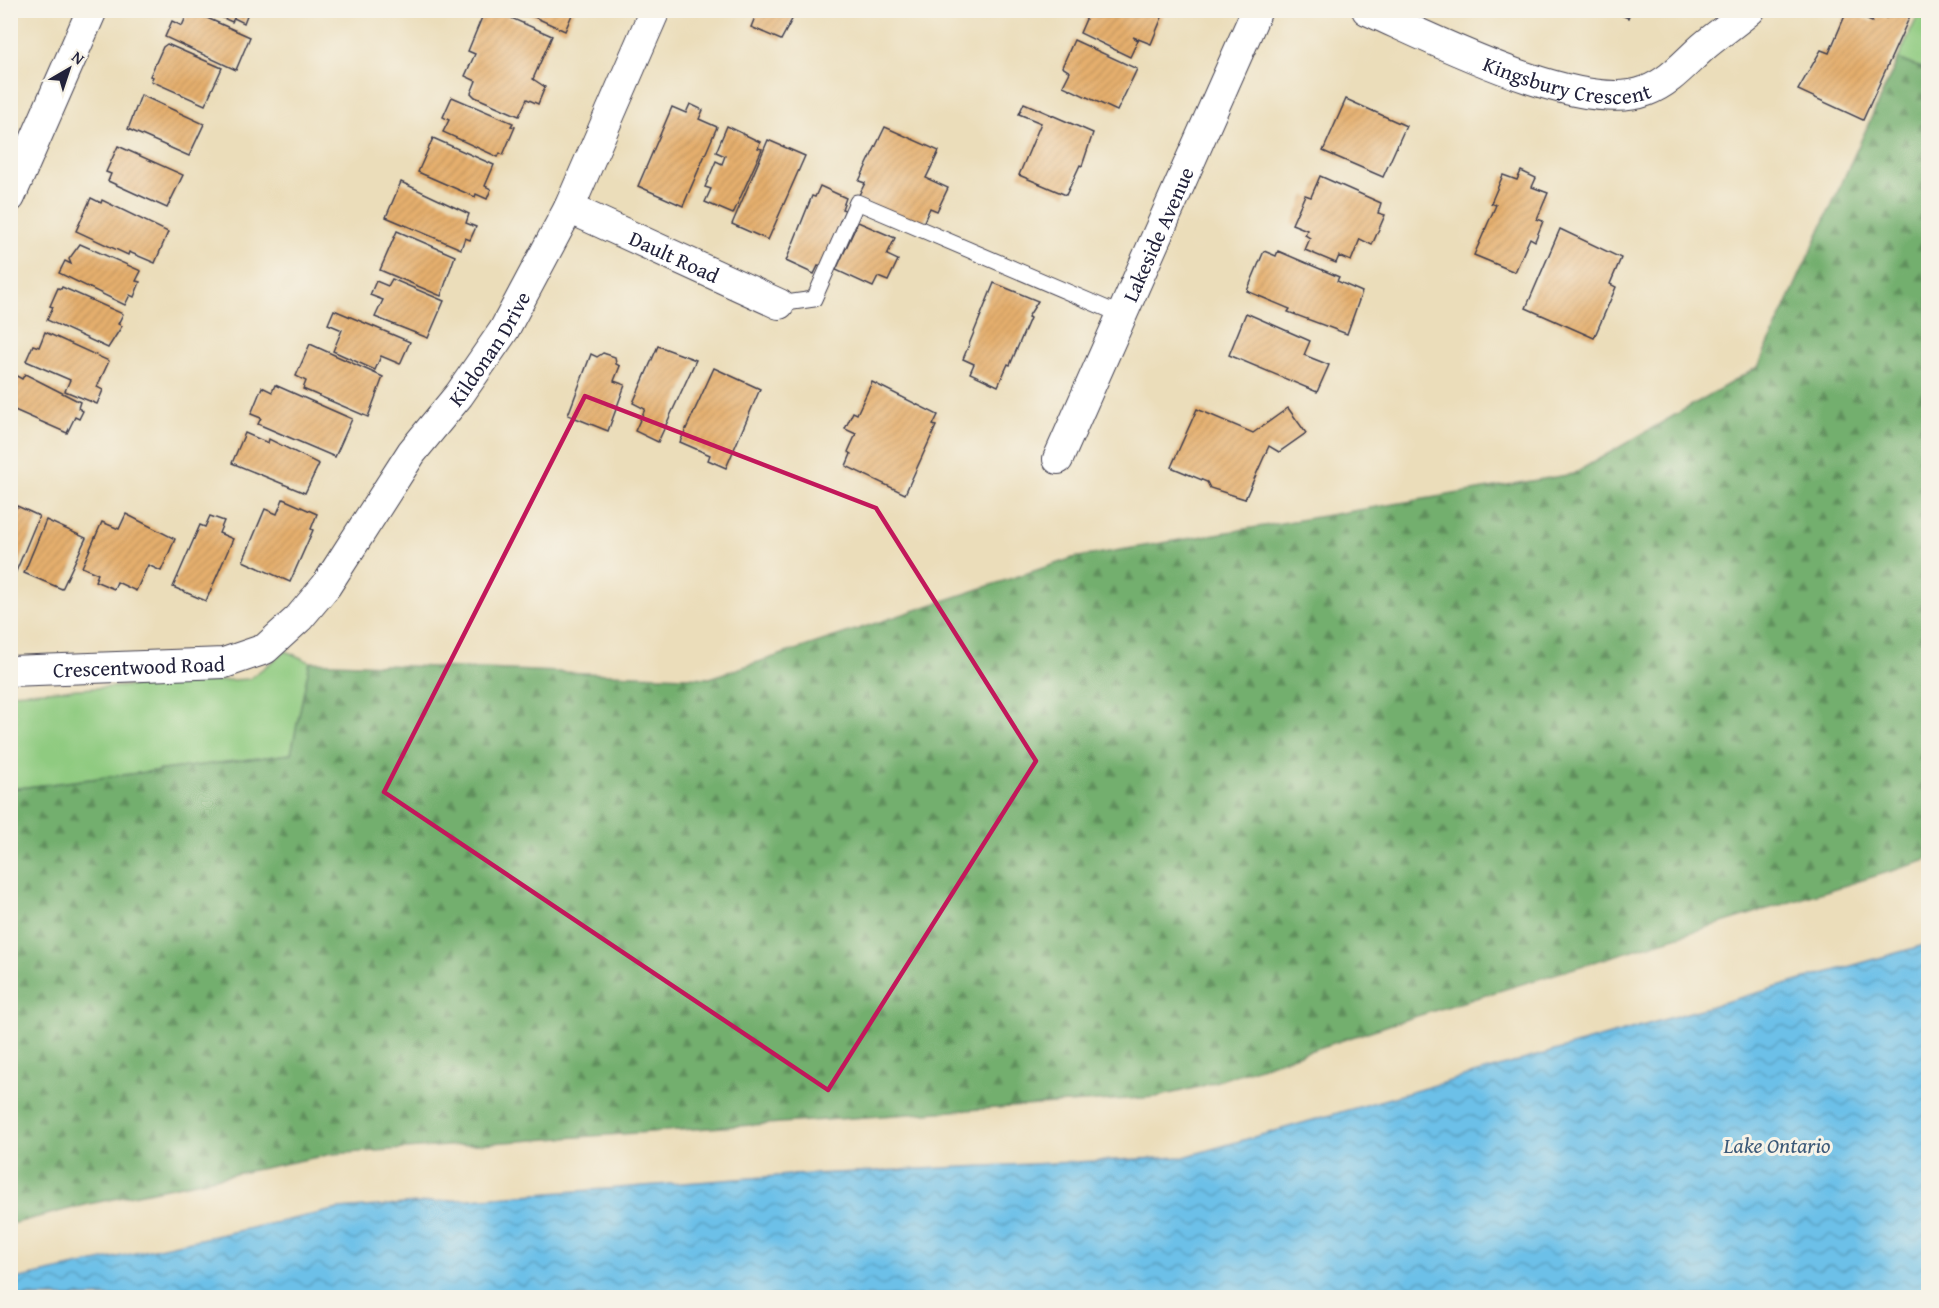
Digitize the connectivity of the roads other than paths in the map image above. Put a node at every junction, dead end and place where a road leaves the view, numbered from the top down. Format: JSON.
{"nodes":[{"id":1,"x":92,"y":10,"type":"edge"},
{"id":2,"x":655,"y":10,"type":"edge"},
{"id":3,"x":1257,"y":10,"type":"edge"},
{"id":4,"x":1367,"y":10,"type":"edge"},
{"id":5,"x":1750,"y":10,"type":"edge"},
{"id":6,"x":10,"y":197,"type":"edge"},
{"id":7,"x":569,"y":208,"type":"junction"},
{"id":8,"x":779,"y":304,"type":"joint"},
{"id":9,"x":1124,"y":316,"type":"junction"},
{"id":10,"x":1058,"y":459,"type":"dead end"},
{"id":11,"x":265,"y":649,"type":"joint"},
{"id":12,"x":10,"y":671,"type":"edge"}],
"edges":[{"from":1,"to":6,"type":"street"},
{"from":2,"to":7,"type":"street","name":"Kildonan Drive"},
{"from":3,"to":9,"type":"street","name":"Lakeside Avenue"},
{"from":4,"to":5,"type":"street","name":"Kingsbury Crescent"},
{"from":7,"to":8,"type":"street","name":"Dault Road"},
{"from":7,"to":11,"type":"street","name":"Kildonan Drive"},
{"from":8,"to":9,"type":"lane"},
{"from":9,"to":10,"type":"street","name":"Lakeside Avenue"},
{"from":11,"to":12,"type":"street","name":"Crescentwood Road"}]}
